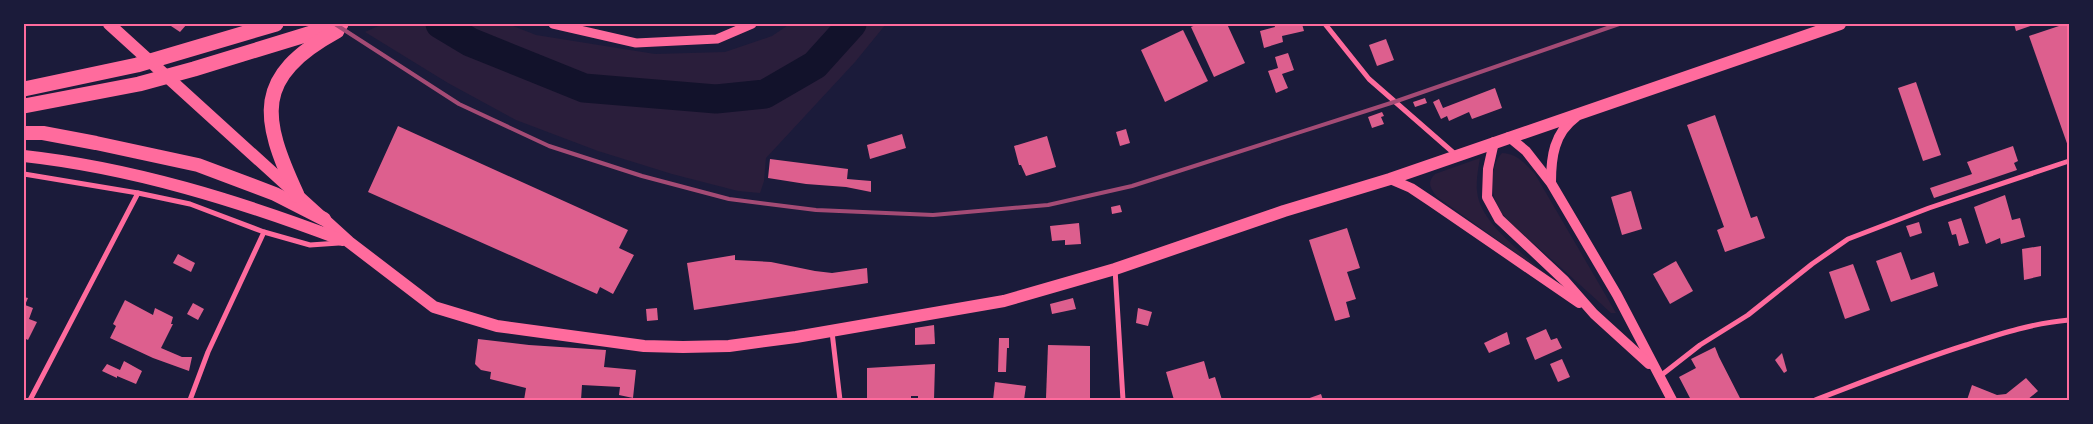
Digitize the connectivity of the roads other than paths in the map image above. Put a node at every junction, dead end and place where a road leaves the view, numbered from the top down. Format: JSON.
{"nodes":[{"id":1,"x":109,"y":24,"type":"edge"},
{"id":2,"x":276,"y":24,"type":"edge"},
{"id":3,"x":340,"y":24,"type":"edge"},
{"id":4,"x":350,"y":24,"type":"edge"},
{"id":5,"x":553,"y":24,"type":"edge"},
{"id":6,"x":752,"y":24,"type":"edge"},
{"id":7,"x":1325,"y":24,"type":"edge"},
{"id":8,"x":1840,"y":24,"type":"edge"},
{"id":9,"x":24,"y":89,"type":"edge"},
{"id":10,"x":24,"y":106,"type":"edge"},
{"id":11,"x":1586,"y":110,"type":"junction"},
{"id":12,"x":24,"y":133,"type":"edge"},
{"id":13,"x":1509,"y":137,"type":"junction"},
{"id":14,"x":1494,"y":142,"type":"junction"},
{"id":15,"x":24,"y":156,"type":"edge"},
{"id":16,"x":1456,"y":156,"type":"junction"},
{"id":17,"x":2069,"y":161,"type":"edge"},
{"id":18,"x":24,"y":174,"type":"edge"},
{"id":19,"x":1390,"y":179,"type":"junction"},
{"id":20,"x":1551,"y":183,"type":"junction"},
{"id":21,"x":138,"y":193,"type":"junction"},
{"id":22,"x":297,"y":195,"type":"junction"},
{"id":23,"x":324,"y":220,"type":"junction"},
{"id":24,"x":264,"y":232,"type":"junction"},
{"id":25,"x":350,"y":242,"type":"junction"},
{"id":26,"x":1115,"y":269,"type":"junction"},
{"id":27,"x":1594,"y":314,"type":"junction"},
{"id":28,"x":2069,"y":320,"type":"edge"},
{"id":29,"x":832,"y":332,"type":"junction"},
{"id":30,"x":1657,"y":374,"type":"junction"},
{"id":31,"x":30,"y":400,"type":"edge"},
{"id":32,"x":190,"y":400,"type":"edge"},
{"id":33,"x":840,"y":400,"type":"edge"},
{"id":34,"x":1123,"y":400,"type":"edge"},
{"id":35,"x":1672,"y":400,"type":"edge"},
{"id":36,"x":1815,"y":400,"type":"edge"}],
"edges":[{"from":1,"to":22,"type":"main road"},
{"from":2,"to":9,"type":"highway"},
{"from":3,"to":10,"type":"highway"},
{"from":4,"to":22,"type":"highway"},
{"from":5,"to":6,"type":"street"},
{"from":7,"to":16,"type":"street"},
{"from":8,"to":11,"type":"main road"},
{"from":11,"to":13,"type":"main road"},
{"from":11,"to":20,"type":"main road"},
{"from":12,"to":23,"type":"highway"},
{"from":13,"to":14,"type":"main road"},
{"from":13,"to":20,"type":"main road"},
{"from":14,"to":16,"type":"main road"},
{"from":14,"to":27,"type":"main road"},
{"from":15,"to":25,"type":"main road"},
{"from":16,"to":19,"type":"main road"},
{"from":17,"to":30,"type":"street"},
{"from":18,"to":21,"type":"street"},
{"from":19,"to":26,"type":"main road"},
{"from":19,"to":27,"type":"main road"},
{"from":20,"to":30,"type":"main road"},
{"from":21,"to":24,"type":"street"},
{"from":21,"to":31,"type":"street"},
{"from":22,"to":23,"type":"main road"},
{"from":23,"to":25,"type":"main road"},
{"from":24,"to":25,"type":"street"},
{"from":24,"to":32,"type":"street"},
{"from":25,"to":29,"type":"main road"},
{"from":26,"to":29,"type":"main road"},
{"from":26,"to":34,"type":"street"},
{"from":27,"to":30,"type":"main road"},
{"from":28,"to":36,"type":"street"},
{"from":29,"to":33,"type":"street"},
{"from":30,"to":35,"type":"main road"}]}
